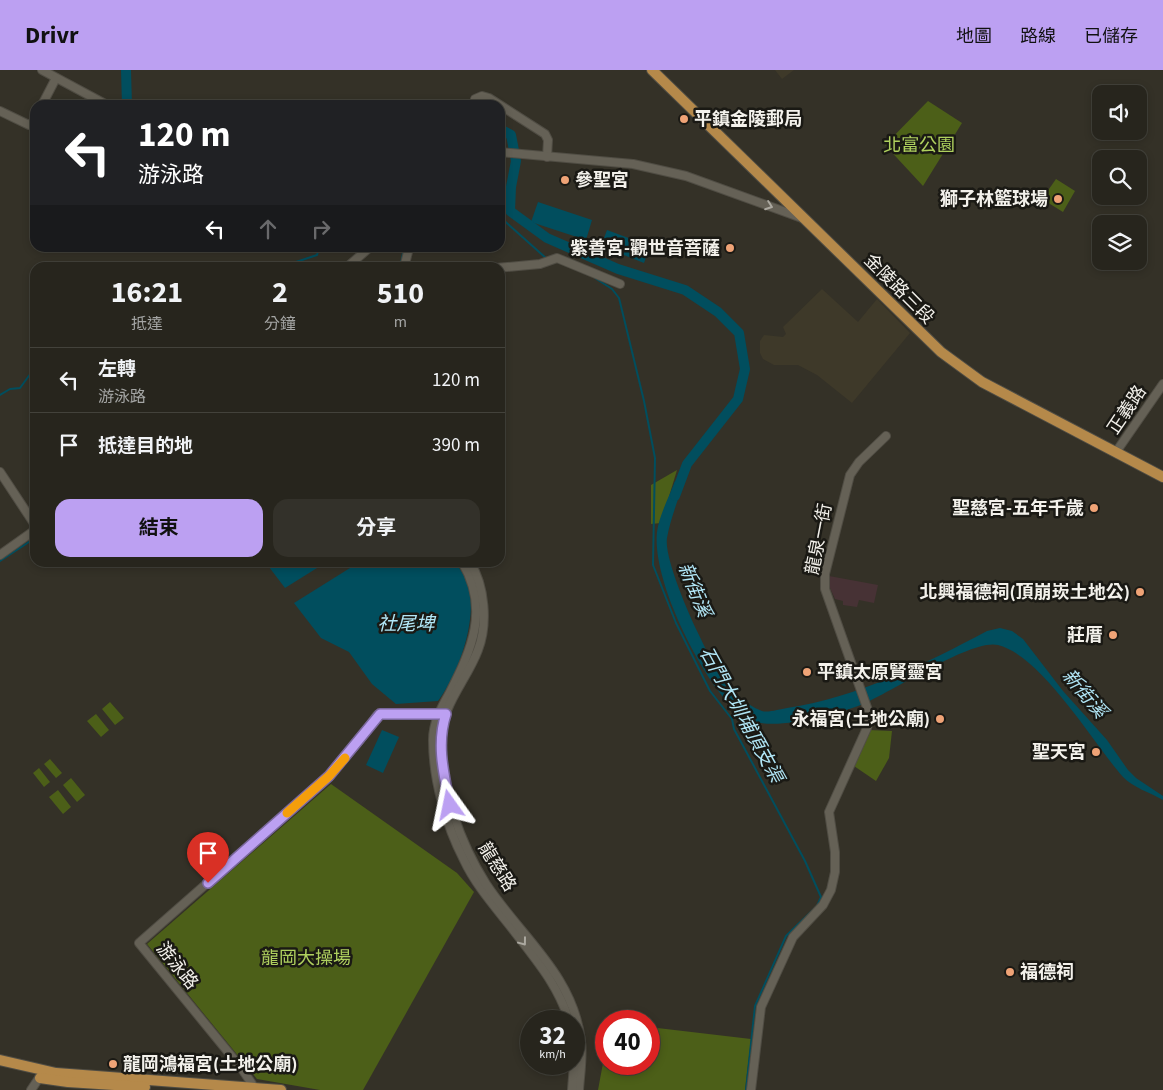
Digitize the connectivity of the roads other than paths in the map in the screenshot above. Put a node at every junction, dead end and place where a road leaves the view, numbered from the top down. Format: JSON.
{"nodes":[{"id":1,"x":42,"y":70,"type":"edge"},
{"id":2,"x":652,"y":70,"type":"edge"},
{"id":3,"x":56,"y":78,"type":"junction"},
{"id":4,"x":475,"y":99,"type":"dead end"},
{"id":5,"x":45,"y":100,"type":"edge"},
{"id":6,"x":98,"y":100,"type":"edge"},
{"id":7,"x":492,"y":100,"type":"edge"},
{"id":8,"x":505,"y":108,"type":"edge"},
{"id":9,"x":0,"y":111,"type":"edge"},
{"id":10,"x":30,"y":124,"type":"edge"},
{"id":11,"x":505,"y":152,"type":"edge"},
{"id":12,"x":547,"y":157,"type":"junction"},
{"id":13,"x":806,"y":220,"type":"junction"},
{"id":14,"x":364,"y":252,"type":"edge"},
{"id":15,"x":353,"y":262,"type":"edge"},
{"id":16,"x":505,"y":267,"type":"edge"},
{"id":17,"x":620,"y":284,"type":"dead end"},
{"id":18,"x":1163,"y":384,"type":"edge"},
{"id":19,"x":886,"y":436,"type":"dead end"},
{"id":20,"x":1116,"y":452,"type":"junction"},
{"id":21,"x":0,"y":472,"type":"edge"},
{"id":22,"x":1163,"y":476,"type":"edge"},
{"id":23,"x":30,"y":518,"type":"edge"},
{"id":24,"x":30,"y":534,"type":"edge"},
{"id":25,"x":0,"y":555,"type":"edge"},
{"id":26,"x":465,"y":567,"type":"edge"},
{"id":27,"x":473,"y":567,"type":"edge"},
{"id":28,"x":442,"y":713,"type":"junction"},
{"id":29,"x":441,"y":774,"type":"junction"},
{"id":30,"x":565,"y":1010,"type":"edge"},
{"id":31,"x":0,"y":1060,"type":"edge"},
{"id":32,"x":0,"y":1067,"type":"edge"},
{"id":33,"x":41,"y":1075,"type":"junction"},
{"id":34,"x":573,"y":1075,"type":"edge"},
{"id":35,"x":254,"y":1087,"type":"junction"},
{"id":36,"x":31,"y":1090,"type":"edge"},
{"id":37,"x":191,"y":1090,"type":"edge"},
{"id":38,"x":281,"y":1090,"type":"edge"},
{"id":39,"x":572,"y":1090,"type":"edge"},
{"id":40,"x":579,"y":1090,"type":"edge"},
{"id":41,"x":751,"y":1090,"type":"edge"}],
"edges":[{"from":1,"to":3,"type":"street"},
{"from":2,"to":13,"type":"main road","name":"金陵路三段"},
{"from":3,"to":5,"type":"street"},
{"from":3,"to":6,"type":"street"},
{"from":4,"to":7,"type":"street"},
{"from":8,"to":12,"type":"street"},
{"from":9,"to":10,"type":"street"},
{"from":11,"to":12,"type":"street"},
{"from":12,"to":13,"type":"street","one_way":true},
{"from":13,"to":20,"type":"main road","name":"金陵路三段"},
{"from":14,"to":15,"type":"street"},
{"from":16,"to":17,"type":"street"},
{"from":18,"to":20,"type":"street","name":"正義路"},
{"from":19,"to":41,"type":"street","name":"龍泉一街"},
{"from":20,"to":22,"type":"main road","name":"金陵路三段"},
{"from":21,"to":23,"type":"street"},
{"from":24,"to":25,"type":"street"},
{"from":26,"to":28,"type":"street","name":"龍慈路"},
{"from":27,"to":28,"type":"street","name":"龍慈路"},
{"from":28,"to":29,"type":"street","name":"龍慈路"},
{"from":28,"to":35,"type":"street","name":"游泳路"},
{"from":29,"to":30,"type":"street","name":"龍慈路","one_way":true},
{"from":29,"to":40,"type":"street","name":"龍慈路"},
{"from":31,"to":33,"type":"main road"},
{"from":32,"to":33,"type":"main road"},
{"from":33,"to":35,"type":"main road"},
{"from":33,"to":36,"type":"street"},
{"from":33,"to":37,"type":"main road"},
{"from":34,"to":39,"type":"street"},
{"from":35,"to":38,"type":"main road"}]}
